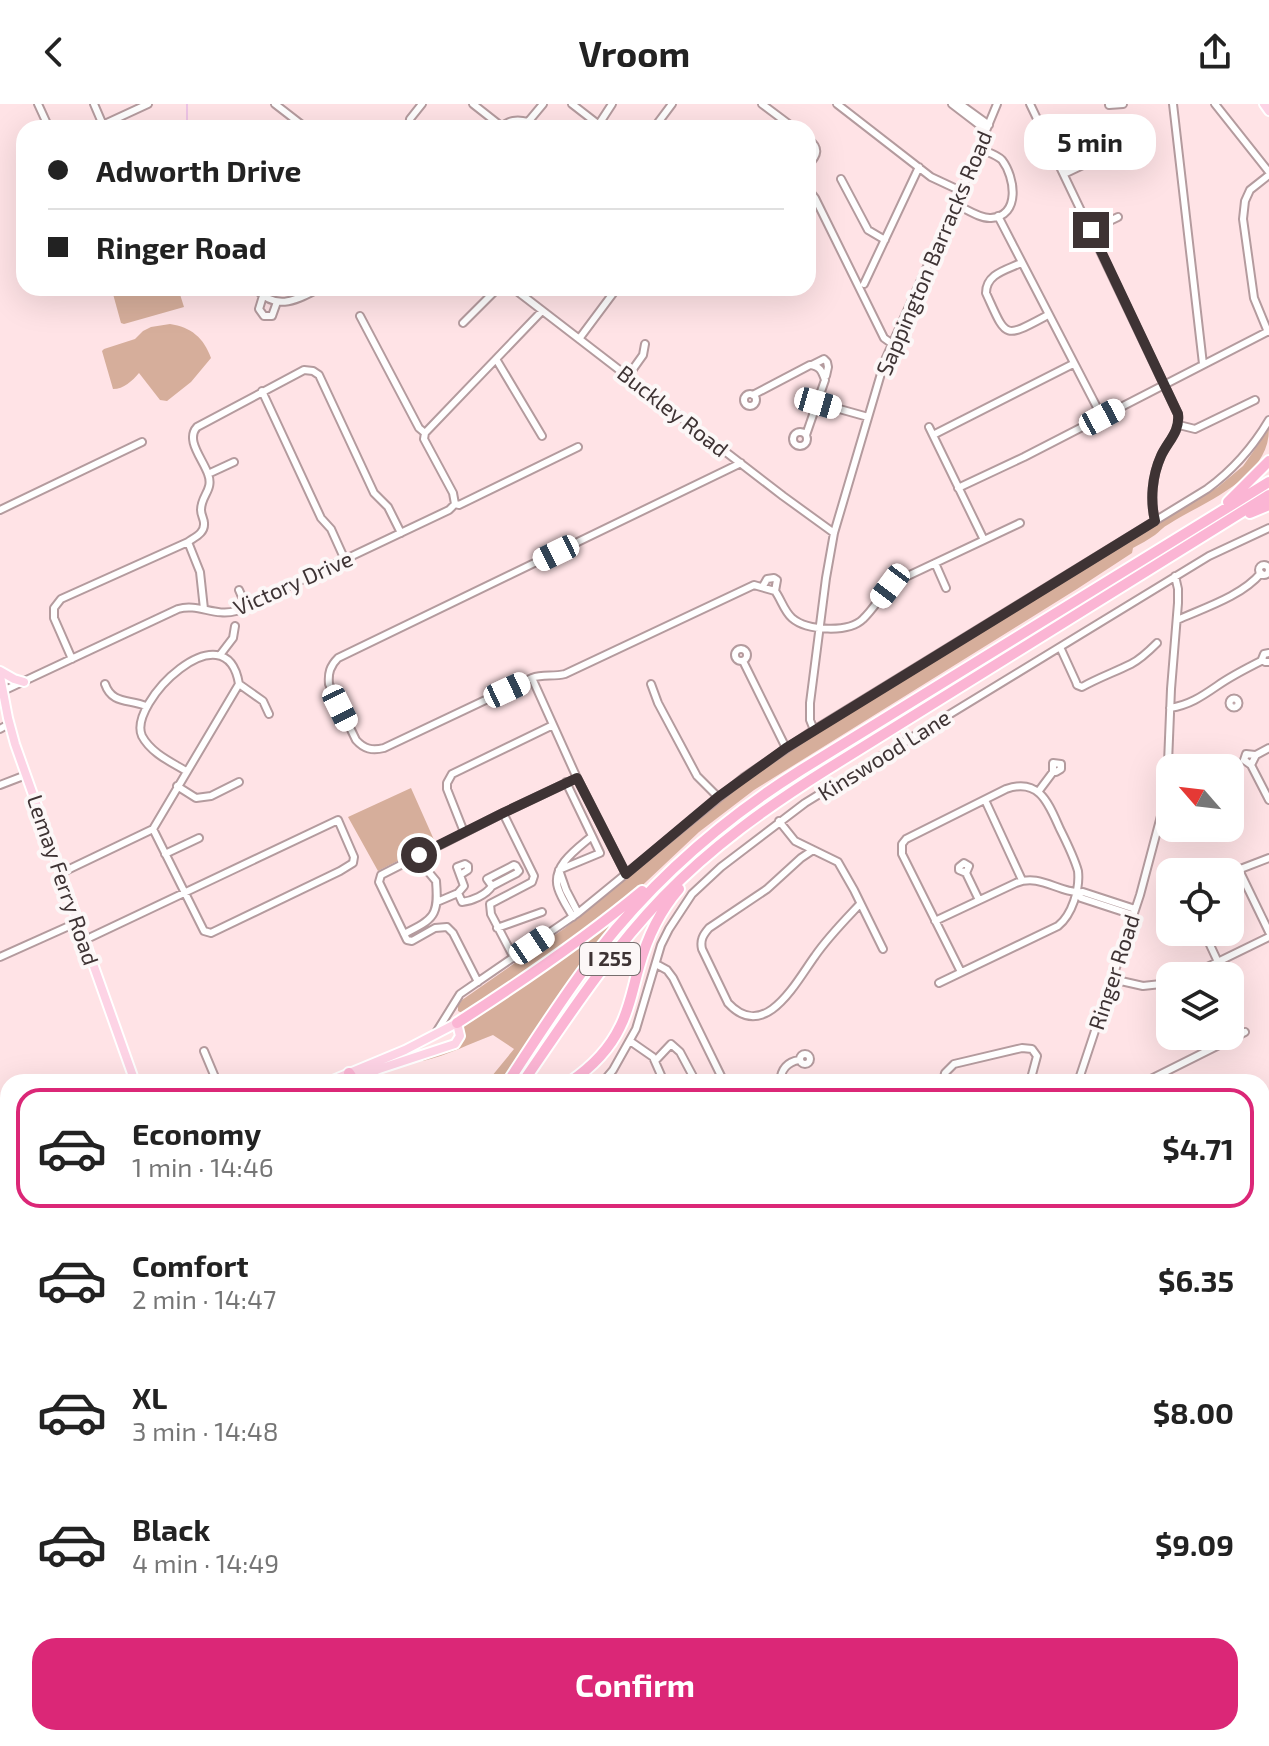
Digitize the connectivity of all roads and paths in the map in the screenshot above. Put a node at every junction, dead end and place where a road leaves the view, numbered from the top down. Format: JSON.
{"nodes":[{"id":1,"x":148,"y":104,"type":"edge"},
{"id":2,"x":275,"y":104,"type":"edge"},
{"id":3,"x":422,"y":104,"type":"edge"},
{"id":4,"x":473,"y":104,"type":"edge"},
{"id":5,"x":572,"y":104,"type":"edge"},
{"id":6,"x":762,"y":104,"type":"edge"},
{"id":7,"x":837,"y":104,"type":"edge"},
{"id":8,"x":952,"y":104,"type":"edge"},
{"id":9,"x":960,"y":104,"type":"edge"},
{"id":10,"x":997,"y":104,"type":"edge"},
{"id":11,"x":1030,"y":104,"type":"edge"},
{"id":12,"x":1123,"y":104,"type":"edge"},
{"id":13,"x":1173,"y":104,"type":"edge"},
{"id":14,"x":1215,"y":104,"type":"edge"},
{"id":15,"x":1264,"y":104,"type":"edge"},
{"id":16,"x":1109,"y":105,"type":"edge"},
{"id":17,"x":1269,"y":111,"type":"edge"},
{"id":18,"x":113,"y":120,"type":"edge"},
{"id":19,"x":296,"y":120,"type":"edge"},
{"id":20,"x":410,"y":120,"type":"edge"},
{"id":21,"x":492,"y":120,"type":"edge"},
{"id":22,"x":593,"y":120,"type":"edge"},
{"id":23,"x":783,"y":120,"type":"edge"},
{"id":24,"x":987,"y":127,"type":"junction"},
{"id":25,"x":979,"y":148,"type":"junction"},
{"id":26,"x":1116,"y":154,"type":"dead end"},
{"id":27,"x":919,"y":167,"type":"junction"},
{"id":28,"x":1064,"y":174,"type":"junction"},
{"id":29,"x":1269,"y":174,"type":"edge"},
{"id":30,"x":841,"y":179,"type":"dead end"},
{"id":31,"x":961,"y":191,"type":"junction"},
{"id":32,"x":816,"y":200,"type":"edge"},
{"id":33,"x":955,"y":204,"type":"junction"},
{"id":34,"x":998,"y":216,"type":"junction"},
{"id":35,"x":1118,"y":217,"type":"dead end"},
{"id":36,"x":1091,"y":230,"type":"junction"},
{"id":37,"x":885,"y":240,"type":"junction"},
{"id":38,"x":1021,"y":263,"type":"junction"},
{"id":39,"x":864,"y":284,"type":"dead end"},
{"id":40,"x":263,"y":296,"type":"joint"},
{"id":41,"x":304,"y":296,"type":"edge"},
{"id":42,"x":490,"y":296,"type":"edge"},
{"id":43,"x":523,"y":296,"type":"edge"},
{"id":44,"x":611,"y":296,"type":"edge"},
{"id":45,"x":277,"y":302,"type":"junction"},
{"id":46,"x":542,"y":311,"type":"junction"},
{"id":47,"x":1048,"y":315,"type":"junction"},
{"id":48,"x":360,"y":316,"type":"dead end"},
{"id":49,"x":463,"y":323,"type":"dead end"},
{"id":50,"x":1268,"y":332,"type":"edge"},
{"id":51,"x":579,"y":339,"type":"junction"},
{"id":52,"x":891,"y":343,"type":"junction"},
{"id":53,"x":645,"y":344,"type":"dead end"},
{"id":54,"x":496,"y":359,"type":"junction"},
{"id":55,"x":1073,"y":364,"type":"junction"},
{"id":56,"x":1203,"y":364,"type":"junction"},
{"id":57,"x":628,"y":376,"type":"junction"},
{"id":58,"x":1165,"y":384,"type":"junction"},
{"id":59,"x":262,"y":391,"type":"junction"},
{"id":60,"x":753,"y":395,"type":"dead end"},
{"id":61,"x":1255,"y":400,"type":"dead end"},
{"id":62,"x":818,"y":403,"type":"junction"},
{"id":63,"x":868,"y":417,"type":"junction"},
{"id":64,"x":1102,"y":417,"type":"junction"},
{"id":65,"x":1269,"y":420,"type":"edge"},
{"id":66,"x":1179,"y":425,"type":"junction"},
{"id":67,"x":929,"y":427,"type":"dead end"},
{"id":68,"x":425,"y":433,"type":"junction"},
{"id":69,"x":806,"y":435,"type":"dead end"},
{"id":70,"x":933,"y":435,"type":"junction"},
{"id":71,"x":542,"y":436,"type":"dead end"},
{"id":72,"x":142,"y":442,"type":"dead end"},
{"id":73,"x":578,"y":447,"type":"dead end"},
{"id":74,"x":1269,"y":461,"type":"edge"},
{"id":75,"x":234,"y":462,"type":"dead end"},
{"id":76,"x":741,"y":463,"type":"junction"},
{"id":77,"x":208,"y":474,"type":"junction"},
{"id":78,"x":1269,"y":482,"type":"edge"},
{"id":79,"x":958,"y":488,"type":"junction"},
{"id":80,"x":1269,"y":495,"type":"edge"},
{"id":81,"x":455,"y":504,"type":"junction"},
{"id":82,"x":1269,"y":505,"type":"edge"},
{"id":83,"x":0,"y":510,"type":"edge"},
{"id":84,"x":1213,"y":517,"type":"junction"},
{"id":85,"x":1155,"y":521,"type":"junction"},
{"id":86,"x":1020,"y":523,"type":"dead end"},
{"id":87,"x":1269,"y":528,"type":"edge"},
{"id":88,"x":401,"y":533,"type":"junction"},
{"id":89,"x":834,"y":533,"type":"junction"},
{"id":90,"x":1205,"y":535,"type":"junction"},
{"id":91,"x":984,"y":540,"type":"junction"},
{"id":92,"x":188,"y":542,"type":"junction"},
{"id":93,"x":345,"y":560,"type":"junction"},
{"id":94,"x":935,"y":563,"type":"junction"},
{"id":95,"x":1261,"y":573,"type":"dead end"},
{"id":96,"x":1175,"y":576,"type":"junction"},
{"id":97,"x":763,"y":586,"type":"junction"},
{"id":98,"x":946,"y":588,"type":"dead end"},
{"id":99,"x":239,"y":590,"type":"dead end"},
{"id":100,"x":775,"y":591,"type":"junction"},
{"id":101,"x":246,"y":606,"type":"junction"},
{"id":102,"x":204,"y":609,"type":"junction"},
{"id":103,"x":1177,"y":620,"type":"junction"},
{"id":104,"x":235,"y":626,"type":"dead end"},
{"id":105,"x":820,"y":627,"type":"junction"},
{"id":106,"x":1157,"y":643,"type":"dead end"},
{"id":107,"x":1060,"y":647,"type":"junction"},
{"id":108,"x":1269,"y":653,"type":"edge"},
{"id":109,"x":220,"y":655,"type":"junction"},
{"id":110,"x":72,"y":659,"type":"junction"},
{"id":111,"x":743,"y":661,"type":"dead end"},
{"id":112,"x":1266,"y":661,"type":"edge"},
{"id":113,"x":0,"y":673,"type":"edge"},
{"id":114,"x":532,"y":678,"type":"junction"},
{"id":115,"x":24,"y":682,"type":"junction"},
{"id":116,"x":1221,"y":683,"type":"junction"},
{"id":117,"x":105,"y":684,"type":"dead end"},
{"id":118,"x":239,"y":684,"type":"junction"},
{"id":119,"x":651,"y":684,"type":"dead end"},
{"id":120,"x":3,"y":691,"type":"junction"},
{"id":121,"x":1231,"y":699,"type":"dead end"},
{"id":122,"x":146,"y":706,"type":"junction"},
{"id":123,"x":1170,"y":708,"type":"junction"},
{"id":124,"x":269,"y":714,"type":"dead end"},
{"id":125,"x":9,"y":724,"type":"junction"},
{"id":126,"x":553,"y":725,"type":"junction"},
{"id":127,"x":0,"y":729,"type":"edge"},
{"id":128,"x":814,"y":730,"type":"junction"},
{"id":129,"x":786,"y":748,"type":"junction"},
{"id":130,"x":1269,"y":748,"type":"edge"},
{"id":131,"x":186,"y":771,"type":"junction"},
{"id":132,"x":1053,"y":772,"type":"dead end"},
{"id":133,"x":26,"y":775,"type":"junction"},
{"id":134,"x":577,"y":778,"type":"junction"},
{"id":135,"x":239,"y":782,"type":"dead end"},
{"id":136,"x":566,"y":782,"type":"junction"},
{"id":137,"x":0,"y":785,"type":"edge"},
{"id":138,"x":177,"y":786,"type":"junction"},
{"id":139,"x":1038,"y":792,"type":"junction"},
{"id":140,"x":718,"y":797,"type":"junction"},
{"id":141,"x":985,"y":800,"type":"junction"},
{"id":142,"x":1269,"y":800,"type":"edge"},
{"id":143,"x":503,"y":813,"type":"junction"},
{"id":144,"x":779,"y":821,"type":"junction"},
{"id":145,"x":153,"y":829,"type":"junction"},
{"id":146,"x":464,"y":832,"type":"junction"},
{"id":147,"x":592,"y":836,"type":"junction"},
{"id":148,"x":199,"y":838,"type":"dead end"},
{"id":149,"x":799,"y":843,"type":"junction"},
{"id":150,"x":714,"y":850,"type":"junction"},
{"id":151,"x":813,"y":850,"type":"junction"},
{"id":152,"x":165,"y":854,"type":"junction"},
{"id":153,"x":419,"y":855,"type":"junction"},
{"id":154,"x":801,"y":858,"type":"junction"},
{"id":155,"x":1269,"y":858,"type":"edge"},
{"id":156,"x":1244,"y":868,"type":"edge"},
{"id":157,"x":559,"y":870,"type":"junction"},
{"id":158,"x":61,"y":873,"type":"junction"},
{"id":159,"x":966,"y":873,"type":"dead end"},
{"id":160,"x":626,"y":874,"type":"junction"},
{"id":161,"x":460,"y":875,"type":"dead end"},
{"id":162,"x":1022,"y":880,"type":"junction"},
{"id":163,"x":1244,"y":881,"type":"edge"},
{"id":164,"x":492,"y":886,"type":"junction"},
{"id":165,"x":654,"y":886,"type":"junction"},
{"id":166,"x":184,"y":893,"type":"junction"},
{"id":167,"x":458,"y":893,"type":"junction"},
{"id":168,"x":1076,"y":893,"type":"junction"},
{"id":169,"x":979,"y":900,"type":"junction"},
{"id":170,"x":437,"y":902,"type":"junction"},
{"id":171,"x":860,"y":904,"type":"junction"},
{"id":172,"x":542,"y":912,"type":"dead end"},
{"id":173,"x":1134,"y":912,"type":"junction"},
{"id":174,"x":576,"y":915,"type":"junction"},
{"id":175,"x":935,"y":921,"type":"junction"},
{"id":176,"x":78,"y":922,"type":"junction"},
{"id":177,"x":497,"y":928,"type":"junction"},
{"id":178,"x":404,"y":934,"type":"junction"},
{"id":179,"x":1269,"y":935,"type":"edge"},
{"id":180,"x":84,"y":940,"type":"junction"},
{"id":181,"x":1211,"y":946,"type":"edge"},
{"id":182,"x":883,"y":949,"type":"dead end"},
{"id":183,"x":0,"y":957,"type":"edge"},
{"id":184,"x":514,"y":958,"type":"junction"},
{"id":185,"x":1218,"y":962,"type":"joint"},
{"id":186,"x":656,"y":964,"type":"junction"},
{"id":187,"x":961,"y":972,"type":"junction"},
{"id":188,"x":1112,"y":979,"type":"junction"},
{"id":189,"x":478,"y":982,"type":"junction"},
{"id":190,"x":939,"y":983,"type":"dead end"},
{"id":191,"x":1156,"y":985,"type":"edge"},
{"id":192,"x":458,"y":1014,"type":"junction"},
{"id":193,"x":1245,"y":1032,"type":"dead end"},
{"id":194,"x":433,"y":1035,"type":"junction"},
{"id":195,"x":630,"y":1041,"type":"junction"},
{"id":196,"x":204,"y":1051,"type":"dead end"},
{"id":197,"x":799,"y":1060,"type":"dead end"},
{"id":198,"x":655,"y":1061,"type":"junction"},
{"id":199,"x":132,"y":1074,"type":"edge"},
{"id":200,"x":214,"y":1074,"type":"edge"},
{"id":201,"x":360,"y":1074,"type":"edge"},
{"id":202,"x":366,"y":1074,"type":"edge"},
{"id":203,"x":513,"y":1074,"type":"edge"},
{"id":204,"x":528,"y":1074,"type":"edge"},
{"id":205,"x":580,"y":1074,"type":"edge"},
{"id":206,"x":610,"y":1074,"type":"edge"},
{"id":207,"x":661,"y":1074,"type":"edge"},
{"id":208,"x":692,"y":1074,"type":"edge"},
{"id":209,"x":720,"y":1074,"type":"edge"},
{"id":210,"x":782,"y":1074,"type":"edge"},
{"id":211,"x":945,"y":1074,"type":"edge"},
{"id":212,"x":1032,"y":1074,"type":"edge"},
{"id":213,"x":1081,"y":1074,"type":"edge"},
{"id":214,"x":1161,"y":1074,"type":"edge"}],
"edges":[{"from":1,"to":18,"type":"street"},
{"from":2,"to":19,"type":"street"},
{"from":3,"to":20,"type":"street"},
{"from":4,"to":21,"type":"street"},
{"from":5,"to":22,"type":"street"},
{"from":6,"to":23,"type":"street"},
{"from":7,"to":27,"type":"street"},
{"from":8,"to":24,"type":"street"},
{"from":9,"to":24,"type":"street"},
{"from":10,"to":24,"type":"street","name":"Sappington Barracks Road"},
{"from":11,"to":28,"type":"street"},
{"from":12,"to":16,"type":"street"},
{"from":13,"to":56,"type":"street"},
{"from":14,"to":29,"type":"street"},
{"from":15,"to":17,"type":"main road"},
{"from":24,"to":25,"type":"street","name":"Sappington Barracks Road"},
{"from":25,"to":31,"type":"street","name":"Sappington Barracks Road"},
{"from":25,"to":34,"type":"street"},
{"from":26,"to":28,"type":"street"},
{"from":27,"to":31,"type":"street"},
{"from":27,"to":37,"type":"street"},
{"from":28,"to":36,"type":"street"},
{"from":29,"to":50,"type":"street"},
{"from":30,"to":37,"type":"street"},
{"from":31,"to":33,"type":"street","name":"Sappington Barracks Road"},
{"from":32,"to":52,"type":"street"},
{"from":33,"to":34,"type":"street"},
{"from":33,"to":52,"type":"street","name":"Sappington Barracks Road"},
{"from":34,"to":38,"type":"street"},
{"from":35,"to":36,"type":"street"},
{"from":36,"to":58,"type":"street"},
{"from":37,"to":39,"type":"street"},
{"from":38,"to":47,"type":"street"},
{"from":38,"to":47,"type":"street"},
{"from":40,"to":45,"type":"street"},
{"from":40,"to":45,"type":"street"},
{"from":41,"to":45,"type":"street"},
{"from":42,"to":49,"type":"street"},
{"from":43,"to":46,"type":"street","name":"Buckley Road"},
{"from":44,"to":51,"type":"street"},
{"from":46,"to":51,"type":"street","name":"Buckley Road"},
{"from":46,"to":54,"type":"street"},
{"from":47,"to":55,"type":"street"},
{"from":48,"to":68,"type":"street"},
{"from":50,"to":56,"type":"street"},
{"from":51,"to":57,"type":"street","name":"Buckley Road"},
{"from":52,"to":63,"type":"street","name":"Sappington Barracks Road"},
{"from":53,"to":57,"type":"street"},
{"from":54,"to":68,"type":"street"},
{"from":54,"to":71,"type":"street"},
{"from":55,"to":64,"type":"street"},
{"from":55,"to":70,"type":"street"},
{"from":56,"to":58,"type":"street"},
{"from":57,"to":76,"type":"street","name":"Buckley Road"},
{"from":58,"to":64,"type":"street"},
{"from":58,"to":66,"type":"street"},
{"from":59,"to":77,"type":"street"},
{"from":59,"to":88,"type":"street"},
{"from":59,"to":93,"type":"street"},
{"from":60,"to":62,"type":"street"},
{"from":61,"to":66,"type":"street"},
{"from":62,"to":63,"type":"street"},
{"from":62,"to":69,"type":"street"},
{"from":63,"to":89,"type":"street","name":"Sappington Barracks Road"},
{"from":64,"to":79,"type":"street"},
{"from":65,"to":85,"type":"street"},
{"from":66,"to":85,"type":"street"},
{"from":67,"to":70,"type":"street"},
{"from":68,"to":81,"type":"street"},
{"from":70,"to":79,"type":"street"},
{"from":72,"to":83,"type":"street"},
{"from":73,"to":81,"type":"street","name":"Victory Drive"},
{"from":74,"to":84,"type":"highway"},
{"from":75,"to":77,"type":"street"},
{"from":76,"to":89,"type":"street","name":"Buckley Road"},
{"from":76,"to":114,"type":"street"},
{"from":77,"to":92,"type":"street"},
{"from":78,"to":84,"type":"highway","number":"I 255"},
{"from":79,"to":91,"type":"street"},
{"from":80,"to":90,"type":"highway","number":"I 255"},
{"from":81,"to":88,"type":"street","name":"Victory Drive"},
{"from":82,"to":90,"type":"highway"},
{"from":84,"to":165,"type":"highway","number":"I 255"},
{"from":85,"to":128,"type":"street"},
{"from":86,"to":91,"type":"street"},
{"from":87,"to":96,"type":"street","name":"Kinswood Lane"},
{"from":88,"to":93,"type":"street","name":"Victory Drive"},
{"from":89,"to":105,"type":"street","name":"Sappington Barracks Road"},
{"from":90,"to":150,"type":"highway","number":"I 255"},
{"from":91,"to":94,"type":"street"},
{"from":92,"to":102,"type":"street"},
{"from":92,"to":110,"type":"street"},
{"from":93,"to":101,"type":"street","name":"Victory Drive"},
{"from":94,"to":98,"type":"street"},
{"from":94,"to":105,"type":"street"},
{"from":95,"to":103,"type":"street"},
{"from":96,"to":103,"type":"street","name":"Ringer Road"},
{"from":96,"to":107,"type":"street","name":"Kinswood Lane"},
{"from":97,"to":100,"type":"street"},
{"from":97,"to":100,"type":"street"},
{"from":97,"to":114,"type":"street"},
{"from":99,"to":101,"type":"street"},
{"from":100,"to":105,"type":"street"},
{"from":101,"to":102,"type":"street","name":"Victory Drive"},
{"from":102,"to":110,"type":"street","name":"Victory Drive"},
{"from":103,"to":123,"type":"street","name":"Ringer Road"},
{"from":104,"to":109,"type":"street"},
{"from":105,"to":128,"type":"street","name":"Sappington Barracks Road"},
{"from":106,"to":107,"type":"street"},
{"from":107,"to":144,"type":"street","name":"Kinswood Lane"},
{"from":108,"to":112,"type":"street"},
{"from":109,"to":118,"type":"street"},
{"from":109,"to":122,"type":"street"},
{"from":110,"to":115,"type":"street","name":"Victory Drive"},
{"from":111,"to":129,"type":"street"},
{"from":112,"to":116,"type":"street"},
{"from":113,"to":115,"type":"main road"},
{"from":113,"to":120,"type":"main road","name":"Lemay Ferry Road"},
{"from":114,"to":126,"type":"street"},
{"from":115,"to":120,"type":"street","name":"Victory Drive"},
{"from":116,"to":121,"type":"street"},
{"from":116,"to":123,"type":"street"},
{"from":117,"to":122,"type":"street"},
{"from":118,"to":124,"type":"street"},
{"from":118,"to":131,"type":"street"},
{"from":119,"to":140,"type":"street"},
{"from":120,"to":125,"type":"main road","name":"Lemay Ferry Road"},
{"from":122,"to":131,"type":"street"},
{"from":123,"to":173,"type":"street","name":"Ringer Road"},
{"from":125,"to":127,"type":"street"},
{"from":125,"to":133,"type":"main road","name":"Lemay Ferry Road"},
{"from":126,"to":134,"type":"street"},
{"from":126,"to":146,"type":"street"},
{"from":128,"to":129,"type":"street"},
{"from":129,"to":140,"type":"street"},
{"from":130,"to":142,"type":"street"},
{"from":131,"to":138,"type":"street"},
{"from":132,"to":139,"type":"street"},
{"from":133,"to":137,"type":"street"},
{"from":133,"to":158,"type":"main road","name":"Lemay Ferry Road"},
{"from":134,"to":136,"type":"street"},
{"from":134,"to":160,"type":"street"},
{"from":135,"to":138,"type":"street"},
{"from":136,"to":143,"type":"street"},
{"from":136,"to":147,"type":"street"},
{"from":138,"to":145,"type":"street"},
{"from":139,"to":141,"type":"street"},
{"from":139,"to":168,"type":"street"},
{"from":140,"to":160,"type":"street"},
{"from":141,"to":162,"type":"street"},
{"from":141,"to":175,"type":"street"},
{"from":143,"to":146,"type":"street"},
{"from":143,"to":177,"type":"street"},
{"from":144,"to":149,"type":"street"},
{"from":144,"to":186,"type":"street","name":"Kinswood Lane"},
{"from":145,"to":152,"type":"street"},
{"from":145,"to":158,"type":"street"},
{"from":146,"to":153,"type":"street"},
{"from":147,"to":157,"type":"street"},
{"from":147,"to":157,"type":"street"},
{"from":148,"to":152,"type":"street"},
{"from":149,"to":151,"type":"street"},
{"from":149,"to":154,"type":"street"},
{"from":150,"to":204,"type":"highway","number":"I 255"},
{"from":150,"to":205,"type":"highway"},
{"from":151,"to":154,"type":"street"},
{"from":151,"to":171,"type":"street"},
{"from":152,"to":166,"type":"street"},
{"from":153,"to":170,"type":"street"},
{"from":153,"to":178,"type":"street"},
{"from":154,"to":171,"type":"street"},
{"from":155,"to":156,"type":"street"},
{"from":157,"to":174,"type":"street"},
{"from":158,"to":176,"type":"main road","name":"Lemay Ferry Road"},
{"from":159,"to":169,"type":"street"},
{"from":160,"to":174,"type":"street"},
{"from":161,"to":167,"type":"street"},
{"from":162,"to":168,"type":"street"},
{"from":162,"to":169,"type":"street"},
{"from":163,"to":179,"type":"street"},
{"from":164,"to":164,"type":"street"},
{"from":164,"to":167,"type":"street"},
{"from":165,"to":192,"type":"highway"},
{"from":165,"to":203,"type":"highway","number":"I 255"},
{"from":166,"to":166,"type":"street"},
{"from":166,"to":180,"type":"street"},
{"from":167,"to":170,"type":"street"},
{"from":168,"to":173,"type":"street"},
{"from":168,"to":187,"type":"street"},
{"from":169,"to":175,"type":"street"},
{"from":170,"to":178,"type":"street"},
{"from":171,"to":182,"type":"street"},
{"from":172,"to":177,"type":"street"},
{"from":173,"to":188,"type":"street","name":"Ringer Road"},
{"from":174,"to":184,"type":"street"},
{"from":175,"to":187,"type":"street"},
{"from":176,"to":180,"type":"main road","name":"Lemay Ferry Road"},
{"from":176,"to":183,"type":"street"},
{"from":177,"to":184,"type":"street"},
{"from":178,"to":189,"type":"street"},
{"from":179,"to":185,"type":"street"},
{"from":180,"to":199,"type":"main road","name":"Lemay Ferry Road"},
{"from":181,"to":185,"type":"street"},
{"from":184,"to":189,"type":"street"},
{"from":186,"to":195,"type":"street","name":"Kinswood Lane"},
{"from":186,"to":209,"type":"street"},
{"from":187,"to":190,"type":"street"},
{"from":188,"to":191,"type":"street"},
{"from":188,"to":213,"type":"street","name":"Ringer Road"},
{"from":189,"to":192,"type":"street"},
{"from":192,"to":194,"type":"main road"},
{"from":192,"to":194,"type":"street"},
{"from":192,"to":202,"type":"main road"},
{"from":193,"to":214,"type":"street"},
{"from":194,"to":201,"type":"main road"},
{"from":195,"to":198,"type":"street"},
{"from":195,"to":206,"type":"street","name":"Kinswood Lane"},
{"from":196,"to":200,"type":"street"},
{"from":197,"to":210,"type":"street"},
{"from":198,"to":207,"type":"street"},
{"from":198,"to":208,"type":"street"},
{"from":211,"to":212,"type":"street"}]}
